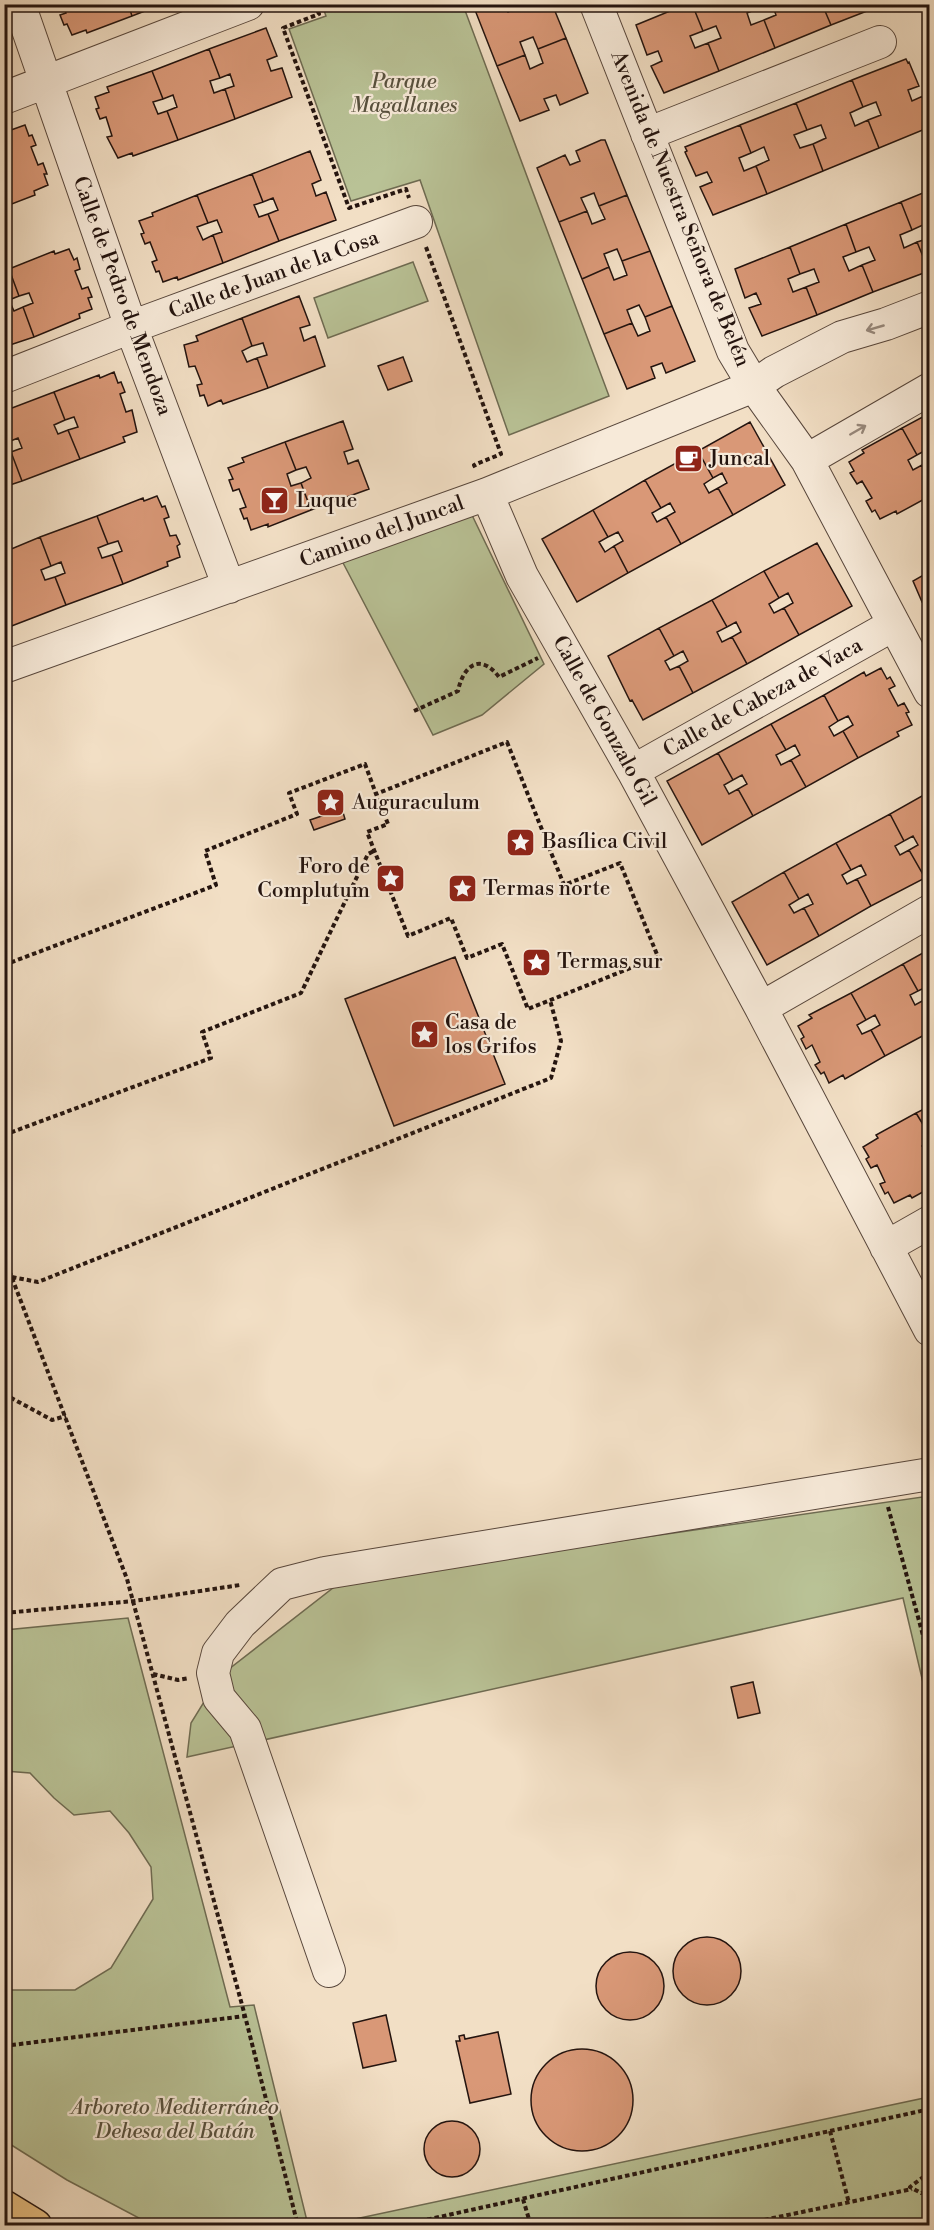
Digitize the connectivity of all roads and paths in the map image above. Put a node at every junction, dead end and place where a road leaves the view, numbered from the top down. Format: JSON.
{"nodes":[{"id":1,"x":19,"y":4,"type":"edge"},
{"id":2,"x":248,"y":4,"type":"edge"},
{"id":3,"x":596,"y":4,"type":"edge"},
{"id":4,"x":880,"y":42,"type":"dead end"},
{"id":5,"x":47,"y":82,"type":"junction"},
{"id":6,"x":4,"y":98,"type":"edge"},
{"id":7,"x":647,"y":134,"type":"junction"},
{"id":8,"x":417,"y":222,"type":"dead end"},
{"id":9,"x":930,"y":307,"type":"edge"},
{"id":10,"x":131,"y":327,"type":"junction"},
{"id":11,"x":4,"y":377,"type":"edge"},
{"id":12,"x":754,"y":386,"type":"junction"},
{"id":13,"x":930,"y":389,"type":"edge"},
{"id":14,"x":807,"y":460,"type":"junction"},
{"id":15,"x":487,"y":494,"type":"junction"},
{"id":16,"x":229,"y":587,"type":"junction"},
{"id":17,"x":893,"y":625,"type":"junction"},
{"id":18,"x":544,"y":655,"type":"dead end"},
{"id":19,"x":4,"y":667,"type":"edge"},
{"id":20,"x":930,"y":692,"type":"edge"},
{"id":21,"x":414,"y":711,"type":"dead end"},
{"id":22,"x":633,"y":771,"type":"junction"},
{"id":23,"x":376,"y":794,"type":"junction"},
{"id":24,"x":374,"y":851,"type":"junction"},
{"id":25,"x":930,"y":911,"type":"edge"},
{"id":26,"x":4,"y":965,"type":"edge"},
{"id":27,"x":550,"y":1000,"type":"junction"},
{"id":28,"x":761,"y":1008,"type":"junction"},
{"id":29,"x":4,"y":1136,"type":"edge"},
{"id":30,"x":930,"y":1222,"type":"edge"},
{"id":31,"x":886,"y":1247,"type":"junction"},
{"id":32,"x":4,"y":1257,"type":"edge"},
{"id":33,"x":12,"y":1277,"type":"junction"},
{"id":34,"x":930,"y":1330,"type":"edge"},
{"id":35,"x":4,"y":1394,"type":"edge"},
{"id":36,"x":66,"y":1416,"type":"junction"},
{"id":37,"x":930,"y":1474,"type":"edge"},
{"id":38,"x":881,"y":1483,"type":"junction"},
{"id":39,"x":282,"y":1584,"type":"junction"},
{"id":40,"x":134,"y":1601,"type":"junction"},
{"id":41,"x":4,"y":1612,"type":"edge"},
{"id":42,"x":930,"y":1661,"type":"edge"},
{"id":43,"x":213,"y":1672,"type":"junction"},
{"id":44,"x":152,"y":1673,"type":"junction"},
{"id":45,"x":329,"y":1971,"type":"dead end"},
{"id":46,"x":245,"y":2016,"type":"junction"},
{"id":47,"x":4,"y":2046,"type":"edge"},
{"id":48,"x":930,"y":2109,"type":"edge"},
{"id":49,"x":830,"y":2131,"type":"junction"},
{"id":50,"x":930,"y":2172,"type":"edge"},
{"id":51,"x":912,"y":2189,"type":"junction"},
{"id":52,"x":930,"y":2191,"type":"edge"},
{"id":53,"x":523,"y":2199,"type":"junction"},
{"id":54,"x":849,"y":2203,"type":"junction"},
{"id":55,"x":4,"y":2207,"type":"edge"},
{"id":56,"x":35,"y":2226,"type":"edge"},
{"id":57,"x":297,"y":2226,"type":"edge"},
{"id":58,"x":398,"y":2226,"type":"edge"},
{"id":59,"x":531,"y":2226,"type":"edge"},
{"id":60,"x":735,"y":2226,"type":"edge"}],
"edges":[{"from":1,"to":5,"type":"street","name":"Calle de Pedro de Mendoza"},
{"from":2,"to":5,"type":"street"},
{"from":3,"to":7,"type":"street","name":"Avenida de Nuestra Señora de Belén"},
{"from":4,"to":7,"type":"street"},
{"from":5,"to":6,"type":"street"},
{"from":5,"to":10,"type":"street","name":"Calle de Pedro de Mendoza"},
{"from":7,"to":12,"type":"street","name":"Avenida de Nuestra Señora de Belén"},
{"from":8,"to":10,"type":"street","name":"Calle de Juan de la Cosa"},
{"from":9,"to":12,"type":"street","name":"Camino del Juncal","one_way":true},
{"from":10,"to":11,"type":"street","name":"Calle de Juan de la Cosa"},
{"from":10,"to":16,"type":"street","name":"Calle de Pedro de Mendoza"},
{"from":12,"to":14,"type":"street","name":"Avenida de Nuestra Señora de Belén"},
{"from":12,"to":15,"type":"street","name":"Camino del Juncal"},
{"from":14,"to":13,"type":"street","one_way":true},
{"from":14,"to":17,"type":"street","name":"Avenida de Nuestra Señora de Belén"},
{"from":15,"to":16,"type":"street","name":"Camino del Juncal"},
{"from":15,"to":22,"type":"street","name":"Calle de Gonzalo Gil"},
{"from":16,"to":19,"type":"street","name":"Camino del Juncal"},
{"from":17,"to":20,"type":"street","name":"Avenida de Nuestra Señora de Belén"},
{"from":17,"to":22,"type":"street","name":"Calle de Cabeza de Vaca"},
{"from":18,"to":21,"type":"path"},
{"from":22,"to":28,"type":"street","name":"Calle de Gonzalo Gil"},
{"from":23,"to":24,"type":"path"},
{"from":23,"to":26,"type":"path"},
{"from":23,"to":27,"type":"path"},
{"from":24,"to":27,"type":"path"},
{"from":24,"to":29,"type":"path"},
{"from":25,"to":28,"type":"street"},
{"from":27,"to":33,"type":"path"},
{"from":28,"to":31,"type":"street","name":"Calle de Gonzalo Gil"},
{"from":30,"to":31,"type":"street"},
{"from":31,"to":34,"type":"street"},
{"from":32,"to":33,"type":"path"},
{"from":33,"to":36,"type":"path"},
{"from":35,"to":36,"type":"path"},
{"from":36,"to":40,"type":"path"},
{"from":37,"to":38,"type":"street"},
{"from":38,"to":39,"type":"street"},
{"from":38,"to":42,"type":"path"},
{"from":39,"to":40,"type":"path"},
{"from":39,"to":43,"type":"street"},
{"from":40,"to":41,"type":"path"},
{"from":40,"to":44,"type":"path"},
{"from":43,"to":44,"type":"path"},
{"from":43,"to":45,"type":"street"},
{"from":44,"to":46,"type":"path"},
{"from":46,"to":47,"type":"path"},
{"from":46,"to":57,"type":"path"},
{"from":48,"to":49,"type":"path"},
{"from":49,"to":53,"type":"path"},
{"from":49,"to":54,"type":"path"},
{"from":50,"to":51,"type":"path"},
{"from":51,"to":52,"type":"path"},
{"from":51,"to":54,"type":"path"},
{"from":53,"to":58,"type":"path"},
{"from":53,"to":59,"type":"path"},
{"from":54,"to":60,"type":"path"},
{"from":55,"to":56,"type":"main road"}]}
